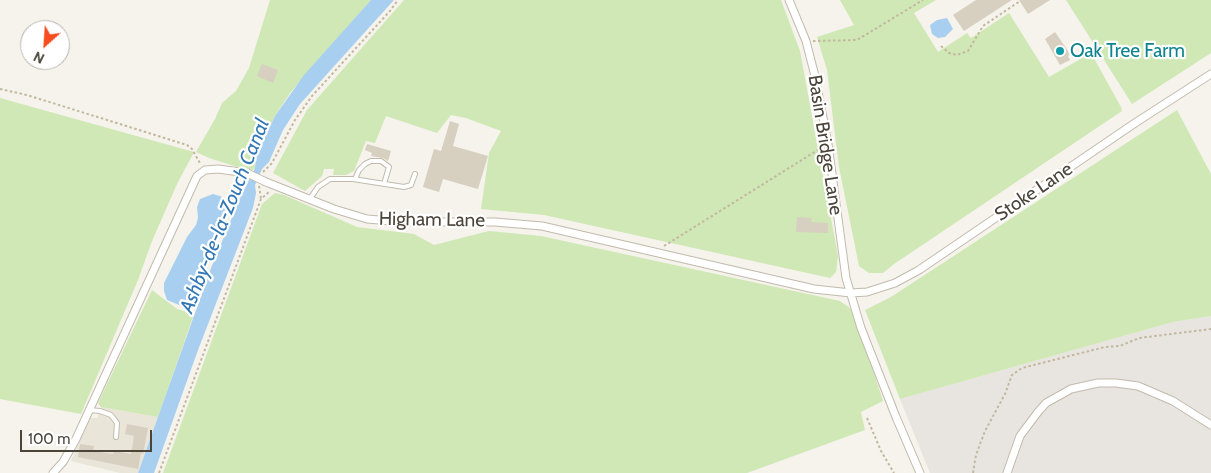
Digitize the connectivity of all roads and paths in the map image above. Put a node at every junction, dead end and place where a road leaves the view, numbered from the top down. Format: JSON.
{"nodes":[{"id":1,"x":398,"y":0,"type":"edge"},
{"id":2,"x":789,"y":0,"type":"edge"},
{"id":3,"x":923,"y":0,"type":"edge"},
{"id":4,"x":1020,"y":2,"type":"dead end"},
{"id":5,"x":806,"y":41,"type":"junction"},
{"id":6,"x":941,"y":46,"type":"dead end"},
{"id":7,"x":1211,"y":74,"type":"edge"},
{"id":8,"x":0,"y":89,"type":"edge"},
{"id":9,"x":828,"y":144,"type":"junction"},
{"id":10,"x":205,"y":170,"type":"junction"},
{"id":11,"x":415,"y":174,"type":"dead end"},
{"id":12,"x":355,"y":179,"type":"junction"},
{"id":13,"x":262,"y":181,"type":"junction"},
{"id":14,"x":384,"y":184,"type":"junction"},
{"id":15,"x":276,"y":186,"type":"junction"},
{"id":16,"x":261,"y":199,"type":"junction"},
{"id":17,"x":309,"y":200,"type":"junction"},
{"id":18,"x":656,"y":252,"type":"junction"},
{"id":19,"x":851,"y":293,"type":"junction"},
{"id":20,"x":1211,"y":329,"type":"edge"},
{"id":21,"x":89,"y":410,"type":"junction"},
{"id":22,"x":867,"y":418,"type":"dead end"},
{"id":23,"x":1211,"y":425,"type":"edge"},
{"id":24,"x":116,"y":437,"type":"dead end"},
{"id":25,"x":53,"y":473,"type":"edge"},
{"id":26,"x":159,"y":473,"type":"edge"},
{"id":27,"x":894,"y":473,"type":"edge"},
{"id":28,"x":920,"y":473,"type":"edge"},
{"id":29,"x":973,"y":473,"type":"edge"},
{"id":30,"x":1007,"y":473,"type":"edge"}],
"edges":[{"from":1,"to":13,"type":"path"},
{"from":2,"to":5,"type":"street","name":"Basin Bridge Lane"},
{"from":3,"to":5,"type":"path"},
{"from":4,"to":6,"type":"path"},
{"from":5,"to":9,"type":"street","name":"Basin Bridge Lane"},
{"from":7,"to":19,"type":"street","name":"Stoke Lane"},
{"from":8,"to":10,"type":"path"},
{"from":9,"to":18,"type":"path"},
{"from":9,"to":19,"type":"street","name":"Basin Bridge Lane"},
{"from":10,"to":13,"type":"street","name":"Higham Lane","bridge":true},
{"from":10,"to":21,"type":"street"},
{"from":11,"to":14,"type":"lane"},
{"from":12,"to":14,"type":"lane"},
{"from":12,"to":14,"type":"lane"},
{"from":12,"to":17,"type":"lane"},
{"from":13,"to":15,"type":"street","name":"Higham Lane"},
{"from":13,"to":16,"type":"path"},
{"from":15,"to":16,"type":"path"},
{"from":15,"to":17,"type":"street","name":"Higham Lane"},
{"from":16,"to":26,"type":"path"},
{"from":17,"to":18,"type":"street","name":"Higham Lane"},
{"from":18,"to":19,"type":"street","name":"Higham Lane"},
{"from":19,"to":28,"type":"street","name":"Basin Bridge Lane"},
{"from":20,"to":29,"type":"path"},
{"from":21,"to":24,"type":"lane"},
{"from":21,"to":25,"type":"street"},
{"from":22,"to":27,"type":"path"},
{"from":23,"to":30,"type":"street"}]}
